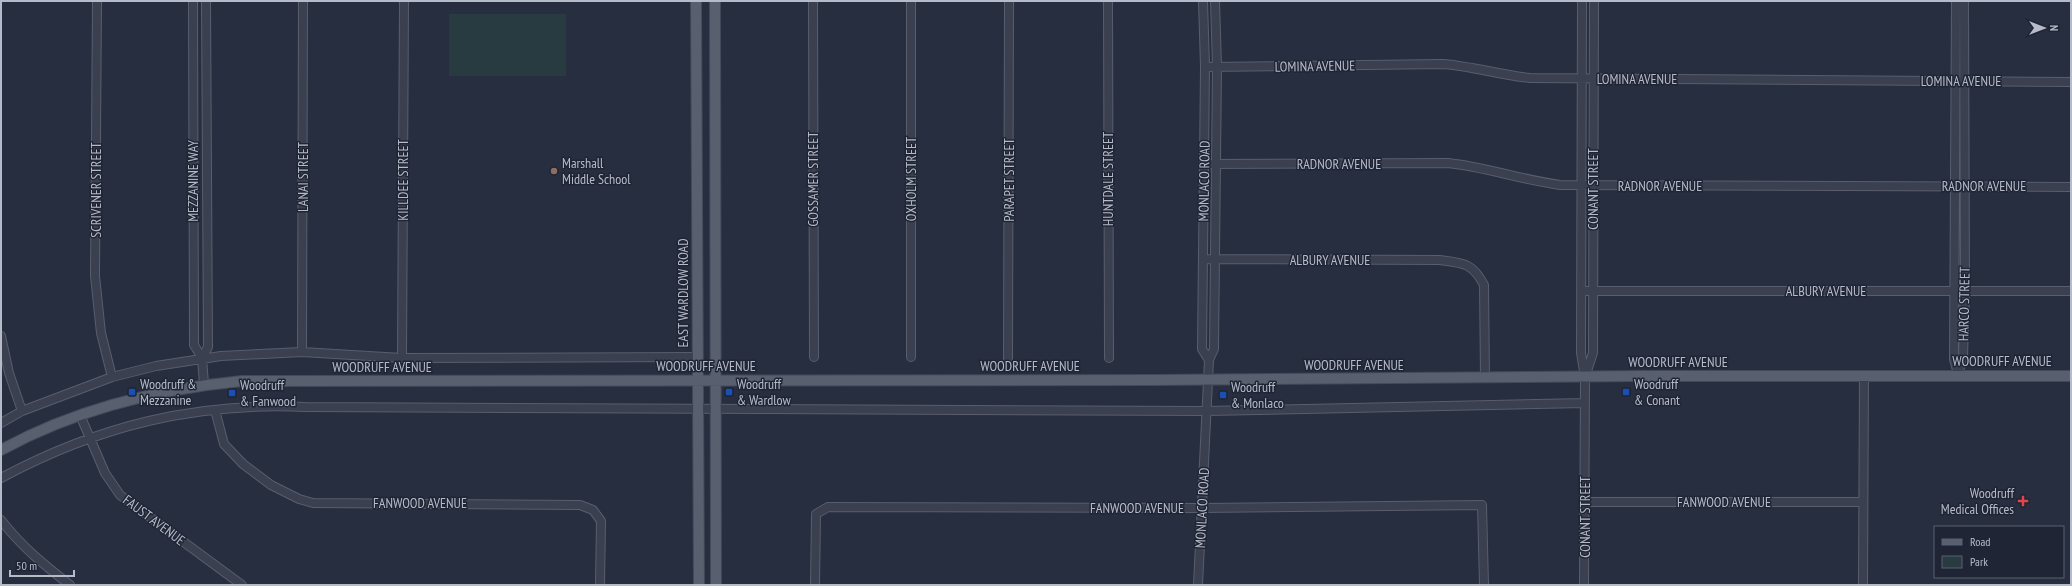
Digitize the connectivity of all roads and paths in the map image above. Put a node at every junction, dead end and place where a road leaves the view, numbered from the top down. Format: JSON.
{"nodes":[{"id":1,"x":97,"y":1,"type":"edge"},
{"id":2,"x":194,"y":1,"type":"edge"},
{"id":3,"x":206,"y":1,"type":"edge"},
{"id":4,"x":303,"y":1,"type":"edge"},
{"id":5,"x":404,"y":1,"type":"edge"},
{"id":6,"x":696,"y":1,"type":"edge"},
{"id":7,"x":715,"y":1,"type":"edge"},
{"id":8,"x":813,"y":1,"type":"edge"},
{"id":9,"x":911,"y":1,"type":"edge"},
{"id":10,"x":1009,"y":1,"type":"edge"},
{"id":11,"x":1108,"y":1,"type":"edge"},
{"id":12,"x":1203,"y":1,"type":"edge"},
{"id":13,"x":1215,"y":1,"type":"edge"},
{"id":14,"x":1582,"y":1,"type":"edge"},
{"id":15,"x":1594,"y":1,"type":"edge"},
{"id":16,"x":1956,"y":1,"type":"edge"},
{"id":17,"x":1964,"y":1,"type":"edge"},
{"id":18,"x":1206,"y":67,"type":"junction"},
{"id":19,"x":1217,"y":67,"type":"junction"},
{"id":20,"x":193,"y":77,"type":"junction"},
{"id":21,"x":206,"y":77,"type":"junction"},
{"id":22,"x":1582,"y":79,"type":"junction"},
{"id":23,"x":1593,"y":79,"type":"junction"},
{"id":24,"x":1964,"y":81,"type":"junction"},
{"id":25,"x":1955,"y":82,"type":"junction"},
{"id":26,"x":2071,"y":82,"type":"edge"},
{"id":27,"x":1204,"y":164,"type":"junction"},
{"id":28,"x":1216,"y":164,"type":"junction"},
{"id":29,"x":1582,"y":186,"type":"junction"},
{"id":30,"x":1593,"y":186,"type":"junction"},
{"id":31,"x":1956,"y":186,"type":"junction"},
{"id":32,"x":1966,"y":186,"type":"junction"},
{"id":33,"x":2071,"y":187,"type":"edge"},
{"id":34,"x":1203,"y":259,"type":"junction"},
{"id":35,"x":1215,"y":259,"type":"junction"},
{"id":36,"x":1581,"y":291,"type":"junction"},
{"id":37,"x":1593,"y":291,"type":"junction"},
{"id":38,"x":1955,"y":291,"type":"junction"},
{"id":39,"x":1964,"y":291,"type":"junction"},
{"id":40,"x":2071,"y":291,"type":"edge"},
{"id":41,"x":1,"y":336,"type":"edge"},
{"id":42,"x":302,"y":352,"type":"junction"},
{"id":43,"x":698,"y":357,"type":"junction"},
{"id":44,"x":814,"y":357,"type":"dead end"},
{"id":45,"x":911,"y":357,"type":"dead end"},
{"id":46,"x":202,"y":358,"type":"junction"},
{"id":47,"x":402,"y":358,"type":"junction"},
{"id":48,"x":1008,"y":358,"type":"dead end"},
{"id":49,"x":1109,"y":358,"type":"dead end"},
{"id":50,"x":1209,"y":360,"type":"junction"},
{"id":51,"x":1864,"y":375,"type":"junction"},
{"id":52,"x":1958,"y":375,"type":"junction"},
{"id":53,"x":2071,"y":376,"type":"edge"},
{"id":54,"x":112,"y":377,"type":"junction"},
{"id":55,"x":1585,"y":377,"type":"junction"},
{"id":56,"x":1485,"y":378,"type":"junction"},
{"id":57,"x":1209,"y":379,"type":"junction"},
{"id":58,"x":698,"y":380,"type":"junction"},
{"id":59,"x":716,"y":380,"type":"junction"},
{"id":60,"x":204,"y":384,"type":"junction"},
{"id":61,"x":1585,"y":403,"type":"junction"},
{"id":62,"x":698,"y":408,"type":"junction"},
{"id":63,"x":716,"y":408,"type":"junction"},
{"id":64,"x":215,"y":410,"type":"junction"},
{"id":65,"x":22,"y":411,"type":"junction"},
{"id":66,"x":1207,"y":411,"type":"junction"},
{"id":67,"x":80,"y":415,"type":"junction"},
{"id":68,"x":1,"y":423,"type":"edge"},
{"id":69,"x":90,"y":439,"type":"junction"},
{"id":70,"x":1,"y":450,"type":"edge"},
{"id":71,"x":1,"y":478,"type":"edge"},
{"id":72,"x":1585,"y":502,"type":"junction"},
{"id":73,"x":1863,"y":502,"type":"junction"},
{"id":74,"x":1202,"y":508,"type":"junction"},
{"id":75,"x":1,"y":520,"type":"edge"},
{"id":76,"x":70,"y":585,"type":"edge"},
{"id":77,"x":242,"y":585,"type":"edge"},
{"id":78,"x":600,"y":585,"type":"edge"},
{"id":79,"x":699,"y":585,"type":"edge"},
{"id":80,"x":716,"y":585,"type":"edge"},
{"id":81,"x":814,"y":585,"type":"edge"},
{"id":82,"x":1198,"y":585,"type":"edge"},
{"id":83,"x":1484,"y":585,"type":"edge"},
{"id":84,"x":1584,"y":585,"type":"edge"},
{"id":85,"x":1863,"y":585,"type":"edge"}],
"edges":[{"from":1,"to":54,"type":"street","name":"SCRIVENER STREET"},
{"from":2,"to":20,"type":"street","name":"MEZZANINE WAY"},
{"from":3,"to":21,"type":"street","name":"MEZZANINE WAY"},
{"from":4,"to":42,"type":"street","name":"LANAI STREET"},
{"from":5,"to":47,"type":"street","name":"KILLDEE STREET"},
{"from":6,"to":43,"type":"main road","name":"EAST WARDLOW ROAD"},
{"from":7,"to":59,"type":"main road"},
{"from":8,"to":44,"type":"street","name":"GOSSAMER STREET"},
{"from":9,"to":45,"type":"street","name":"OXHOLM STREET"},
{"from":10,"to":48,"type":"street","name":"PARAPET STREET"},
{"from":11,"to":49,"type":"street","name":"HUNTDALE STREET"},
{"from":12,"to":18,"type":"street","name":"MONLACO ROAD"},
{"from":13,"to":19,"type":"street","name":"MONLACO ROAD"},
{"from":14,"to":22,"type":"street","name":"CONANT STREET"},
{"from":15,"to":23,"type":"street","name":"CONANT STREET"},
{"from":16,"to":25,"type":"street","name":"HARCO STREET"},
{"from":17,"to":24,"type":"street","name":"HARCO STREET"},
{"from":18,"to":19,"type":"street","name":"LOMINA AVENUE"},
{"from":18,"to":27,"type":"street","name":"MONLACO ROAD"},
{"from":19,"to":22,"type":"street","name":"LOMINA AVENUE"},
{"from":19,"to":28,"type":"street","name":"MONLACO ROAD"},
{"from":20,"to":21,"type":"street"},
{"from":20,"to":46,"type":"street","name":"MEZZANINE WAY"},
{"from":21,"to":46,"type":"street","name":"MEZZANINE WAY"},
{"from":22,"to":23,"type":"street","name":"LOMINA AVENUE"},
{"from":22,"to":29,"type":"street","name":"CONANT STREET"},
{"from":23,"to":25,"type":"street","name":"LOMINA AVENUE"},
{"from":23,"to":30,"type":"street","name":"CONANT STREET"},
{"from":24,"to":25,"type":"street","name":"LOMINA AVENUE"},
{"from":24,"to":26,"type":"street","name":"LOMINA AVENUE"},
{"from":24,"to":32,"type":"street","name":"HARCO STREET"},
{"from":25,"to":31,"type":"street","name":"HARCO STREET"},
{"from":27,"to":28,"type":"street","name":"RADNOR AVENUE"},
{"from":27,"to":34,"type":"street","name":"MONLACO ROAD"},
{"from":28,"to":29,"type":"street","name":"RADNOR AVENUE"},
{"from":28,"to":35,"type":"street","name":"MONLACO ROAD"},
{"from":29,"to":30,"type":"street","name":"RADNOR AVENUE"},
{"from":29,"to":36,"type":"street","name":"CONANT STREET"},
{"from":30,"to":31,"type":"street","name":"RADNOR AVENUE"},
{"from":30,"to":37,"type":"street","name":"CONANT STREET"},
{"from":31,"to":32,"type":"street","name":"RADNOR AVENUE"},
{"from":31,"to":38,"type":"street","name":"HARCO STREET"},
{"from":32,"to":33,"type":"street","name":"RADNOR AVENUE"},
{"from":32,"to":39,"type":"street","name":"HARCO STREET"},
{"from":34,"to":35,"type":"street","name":"ALBURY AVENUE"},
{"from":34,"to":50,"type":"street","name":"MONLACO ROAD"},
{"from":35,"to":50,"type":"street","name":"MONLACO ROAD"},
{"from":35,"to":56,"type":"street","name":"ALBURY AVENUE"},
{"from":36,"to":37,"type":"street","name":"ALBURY AVENUE"},
{"from":36,"to":55,"type":"street","name":"CONANT STREET"},
{"from":37,"to":38,"type":"street","name":"ALBURY AVENUE"},
{"from":37,"to":55,"type":"street","name":"CONANT STREET"},
{"from":38,"to":39,"type":"street","name":"ALBURY AVENUE"},
{"from":38,"to":52,"type":"street","name":"HARCO STREET"},
{"from":39,"to":40,"type":"street","name":"ALBURY AVENUE"},
{"from":39,"to":52,"type":"street","name":"HARCO STREET"},
{"from":41,"to":65,"type":"street"},
{"from":42,"to":46,"type":"street","name":"WOODRUFF AVENUE"},
{"from":42,"to":47,"type":"street","name":"WOODRUFF AVENUE"},
{"from":43,"to":47,"type":"street","name":"WOODRUFF AVENUE"},
{"from":43,"to":58,"type":"main road","name":"EAST WARDLOW ROAD"},
{"from":46,"to":54,"type":"street","name":"WOODRUFF AVENUE"},
{"from":46,"to":60,"type":"street","name":"MEZZANINE WAY"},
{"from":50,"to":57,"type":"street","name":"MONLACO ROAD"},
{"from":51,"to":52,"type":"main road","name":"WOODRUFF AVENUE"},
{"from":51,"to":55,"type":"main road","name":"WOODRUFF AVENUE"},
{"from":51,"to":73,"type":"street"},
{"from":52,"to":53,"type":"main road","name":"WOODRUFF AVENUE"},
{"from":54,"to":65,"type":"street","name":"WOODRUFF AVENUE"},
{"from":55,"to":56,"type":"main road","name":"WOODRUFF AVENUE"},
{"from":55,"to":61,"type":"street","name":"CONANT STREET"},
{"from":56,"to":57,"type":"main road","name":"WOODRUFF AVENUE"},
{"from":57,"to":59,"type":"main road","name":"WOODRUFF AVENUE"},
{"from":57,"to":66,"type":"street","name":"MONLACO ROAD"},
{"from":58,"to":59,"type":"main road","name":"WOODRUFF AVENUE"},
{"from":58,"to":60,"type":"main road","name":"WOODRUFF AVENUE"},
{"from":58,"to":62,"type":"main road","name":"EAST WARDLOW ROAD"},
{"from":59,"to":63,"type":"main road"},
{"from":60,"to":67,"type":"main road","name":"WOODRUFF AVENUE"},
{"from":61,"to":66,"type":"street"},
{"from":61,"to":72,"type":"street","name":"CONANT STREET"},
{"from":62,"to":63,"type":"street"},
{"from":62,"to":64,"type":"street"},
{"from":62,"to":79,"type":"main road","name":"EAST WARDLOW ROAD"},
{"from":63,"to":66,"type":"street"},
{"from":63,"to":80,"type":"main road"},
{"from":64,"to":69,"type":"street"},
{"from":64,"to":78,"type":"street","name":"FANWOOD AVENUE"},
{"from":65,"to":68,"type":"street","name":"WOODRUFF AVENUE"},
{"from":66,"to":74,"type":"street","name":"MONLACO ROAD"},
{"from":67,"to":69,"type":"street","name":"FAUST AVENUE"},
{"from":67,"to":70,"type":"main road","name":"WOODRUFF AVENUE"},
{"from":69,"to":71,"type":"street"},
{"from":69,"to":77,"type":"street","name":"FAUST AVENUE"},
{"from":72,"to":73,"type":"street","name":"FANWOOD AVENUE"},
{"from":72,"to":84,"type":"street","name":"CONANT STREET"},
{"from":73,"to":85,"type":"street"},
{"from":74,"to":81,"type":"street","name":"FANWOOD AVENUE"},
{"from":74,"to":82,"type":"street","name":"MONLACO ROAD"},
{"from":74,"to":83,"type":"street","name":"FANWOOD AVENUE"},
{"from":75,"to":76,"type":"street"}]}
